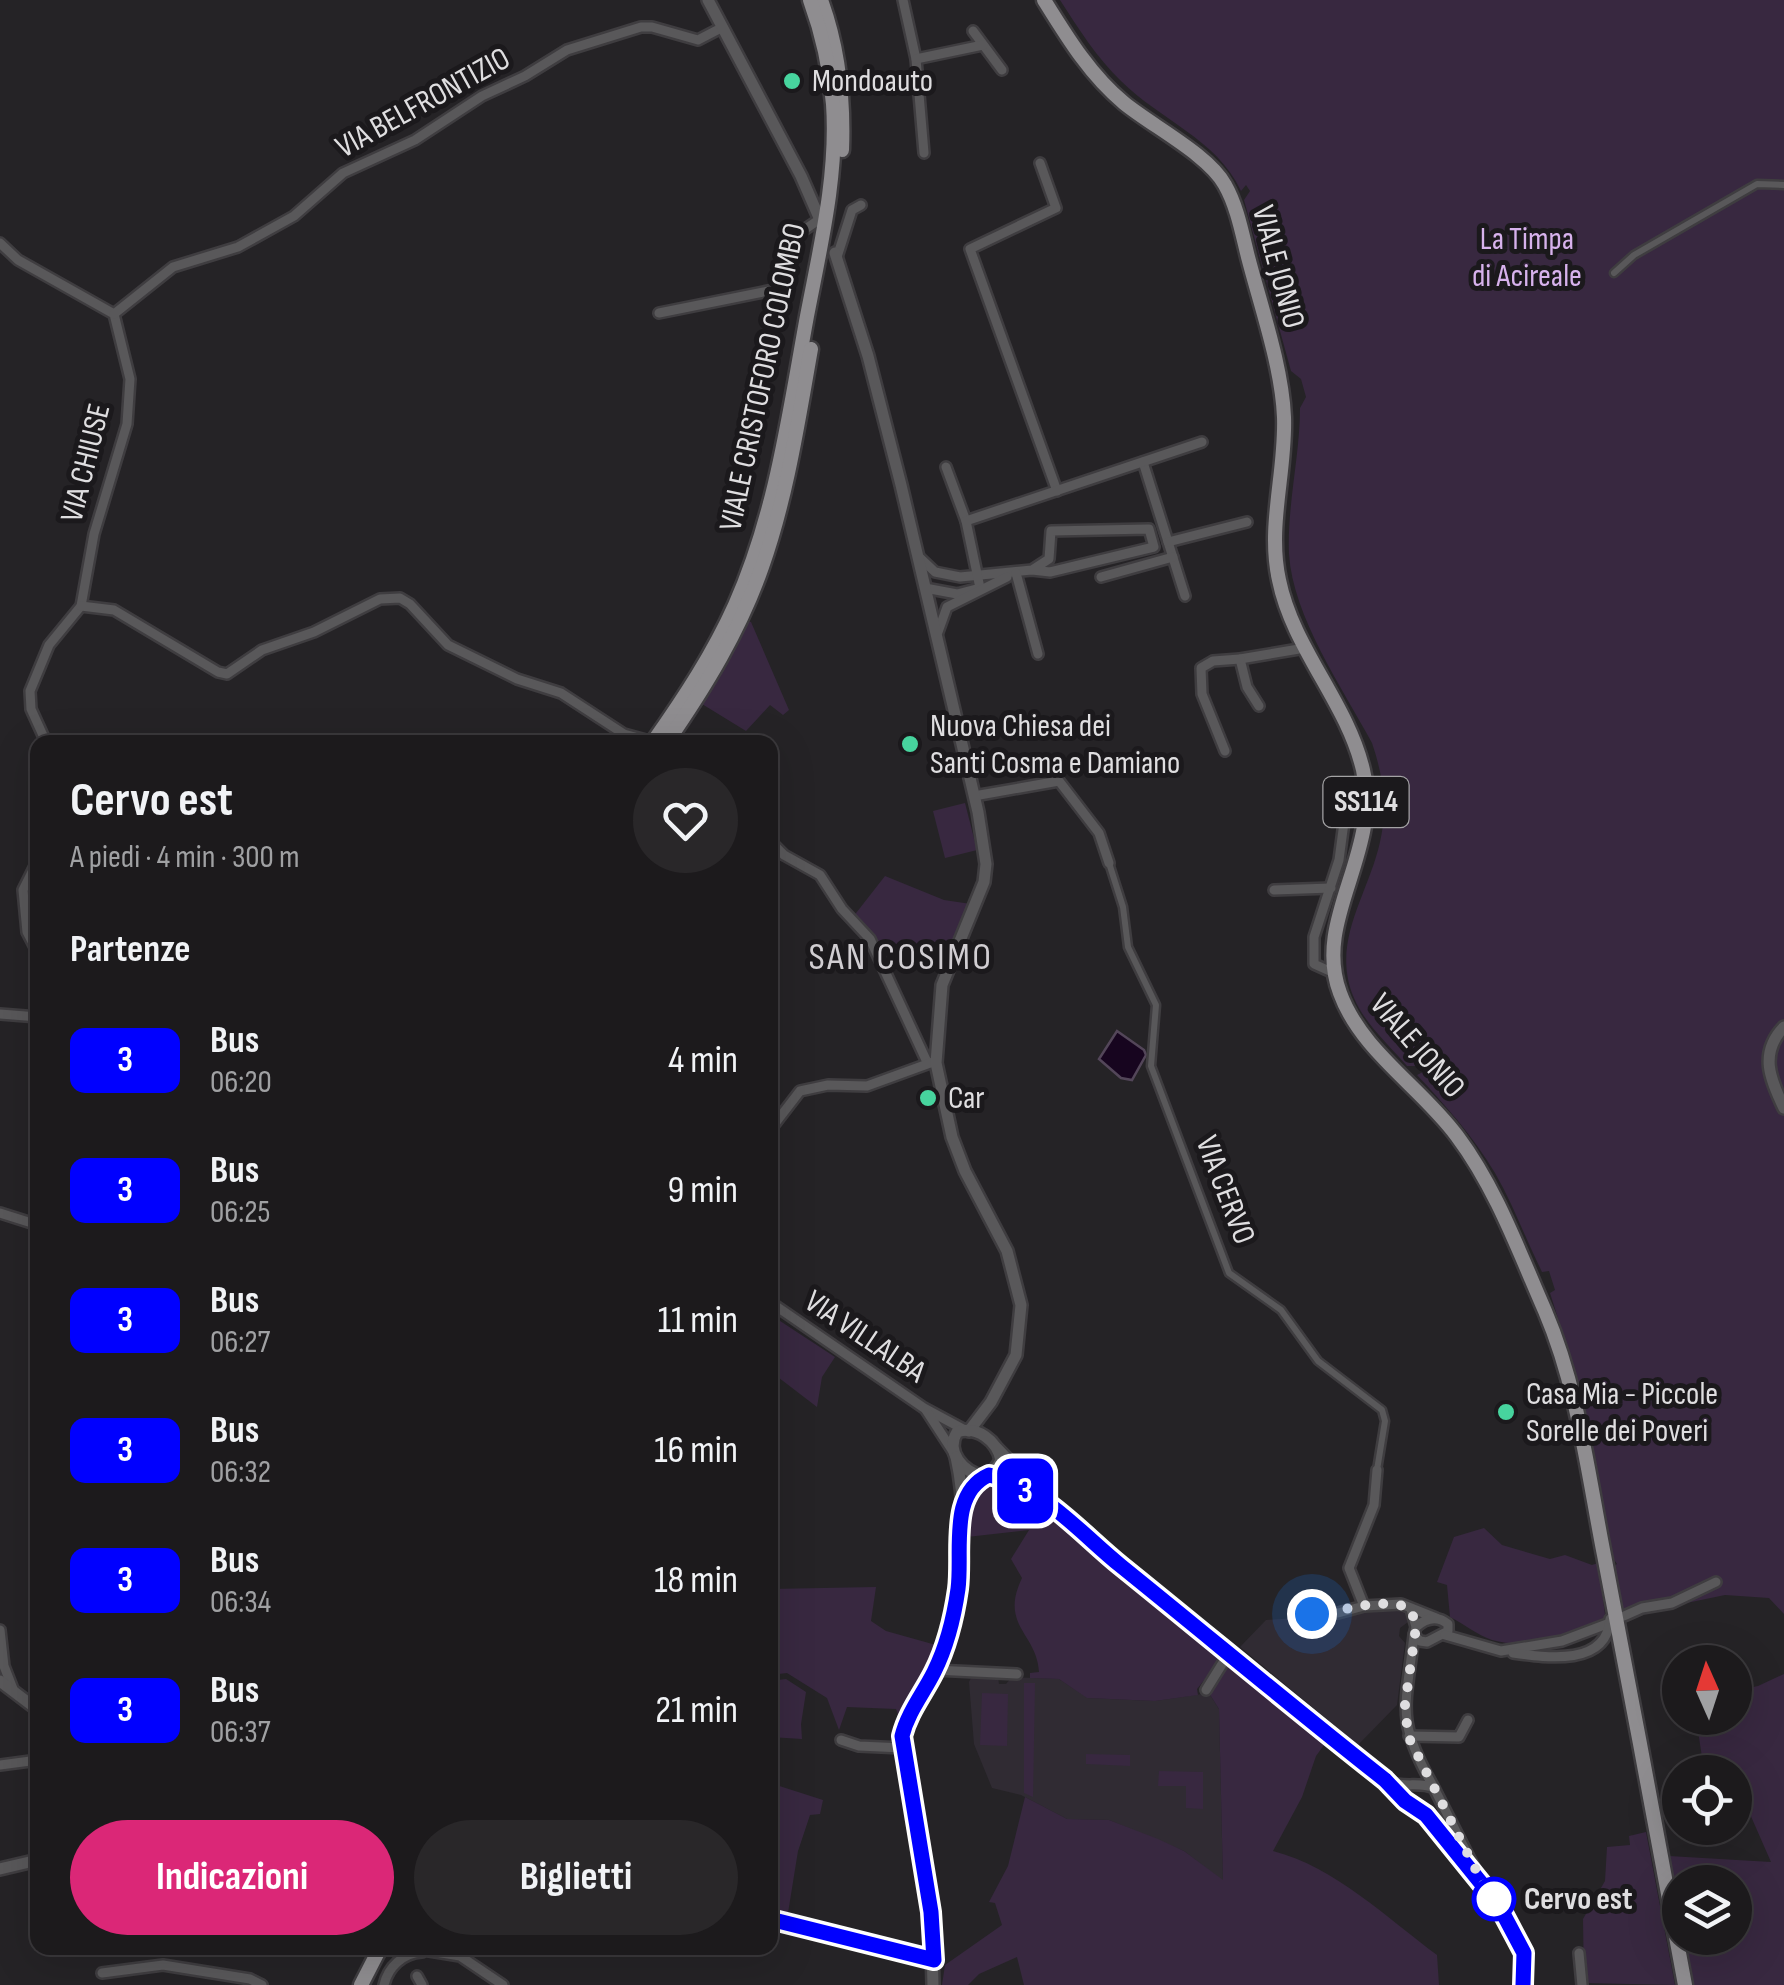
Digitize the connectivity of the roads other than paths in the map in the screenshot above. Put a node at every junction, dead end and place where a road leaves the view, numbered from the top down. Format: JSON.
{"nodes":[{"id":1,"x":816,"y":0,"type":"edge"},
{"id":2,"x":903,"y":0,"type":"edge"},
{"id":3,"x":1041,"y":0,"type":"edge"},
{"id":4,"x":711,"y":1,"type":"edge"},
{"id":5,"x":723,"y":27,"type":"junction"},
{"id":6,"x":974,"y":31,"type":"dead end"},
{"id":7,"x":984,"y":45,"type":"junction"},
{"id":8,"x":916,"y":60,"type":"junction"},
{"id":9,"x":1002,"y":70,"type":"dead end"},
{"id":10,"x":924,"y":153,"type":"dead end"},
{"id":11,"x":1040,"y":163,"type":"dead end"},
{"id":12,"x":1784,"y":185,"type":"edge"},
{"id":13,"x":862,"y":205,"type":"dead end"},
{"id":14,"x":820,"y":221,"type":"joint"},
{"id":15,"x":0,"y":243,"type":"edge"},
{"id":16,"x":836,"y":255,"type":"joint"},
{"id":17,"x":1614,"y":273,"type":"dead end"},
{"id":18,"x":114,"y":314,"type":"junction"},
{"id":19,"x":659,"y":314,"type":"dead end"},
{"id":20,"x":1202,"y":442,"type":"dead end"},
{"id":21,"x":1143,"y":462,"type":"junction"},
{"id":22,"x":946,"y":468,"type":"dead end"},
{"id":23,"x":1057,"y":491,"type":"junction"},
{"id":24,"x":966,"y":522,"type":"junction"},
{"id":25,"x":1247,"y":522,"type":"dead end"},
{"id":26,"x":1168,"y":542,"type":"junction"},
{"id":27,"x":918,"y":556,"type":"junction"},
{"id":28,"x":1173,"y":557,"type":"junction"},
{"id":29,"x":1032,"y":570,"type":"junction"},
{"id":30,"x":1016,"y":573,"type":"junction"},
{"id":31,"x":977,"y":575,"type":"junction"},
{"id":32,"x":960,"y":577,"type":"junction"},
{"id":33,"x":1101,"y":577,"type":"dead end"},
{"id":34,"x":925,"y":588,"type":"junction"},
{"id":35,"x":980,"y":588,"type":"junction"},
{"id":36,"x":1185,"y":596,"type":"dead end"},
{"id":37,"x":80,"y":606,"type":"junction"},
{"id":38,"x":937,"y":640,"type":"junction"},
{"id":39,"x":1305,"y":648,"type":"junction"},
{"id":40,"x":1038,"y":654,"type":"dead end"},
{"id":41,"x":1240,"y":659,"type":"junction"},
{"id":42,"x":1259,"y":706,"type":"dead end"},
{"id":43,"x":43,"y":735,"type":"edge"},
{"id":44,"x":628,"y":735,"type":"edge"},
{"id":45,"x":658,"y":735,"type":"edge"},
{"id":46,"x":672,"y":735,"type":"edge"},
{"id":47,"x":1225,"y":751,"type":"dead end"},
{"id":48,"x":974,"y":796,"type":"junction"},
{"id":49,"x":1345,"y":815,"type":"dead end"},
{"id":50,"x":778,"y":849,"type":"edge"},
{"id":51,"x":1109,"y":864,"type":"joint"},
{"id":52,"x":30,"y":877,"type":"edge"},
{"id":53,"x":1331,"y":888,"type":"junction"},
{"id":54,"x":1274,"y":890,"type":"dead end"},
{"id":55,"x":30,"y":942,"type":"edge"},
{"id":56,"x":1334,"y":973,"type":"junction"},
{"id":57,"x":0,"y":1014,"type":"edge"},
{"id":58,"x":30,"y":1016,"type":"edge"},
{"id":59,"x":1784,"y":1027,"type":"edge"},
{"id":60,"x":931,"y":1062,"type":"junction"},
{"id":61,"x":1784,"y":1108,"type":"edge"},
{"id":62,"x":778,"y":1120,"type":"edge"},
{"id":63,"x":0,"y":1213,"type":"edge"},
{"id":64,"x":30,"y":1222,"type":"edge"},
{"id":65,"x":778,"y":1308,"type":"edge"},
{"id":66,"x":991,"y":1402,"type":"junction"},
{"id":67,"x":924,"y":1408,"type":"junction"},
{"id":68,"x":966,"y":1430,"type":"junction"},
{"id":69,"x":993,"y":1442,"type":"junction"},
{"id":70,"x":954,"y":1453,"type":"junction"},
{"id":71,"x":1377,"y":1470,"type":"joint"},
{"id":72,"x":986,"y":1476,"type":"junction"},
{"id":73,"x":961,"y":1509,"type":"junction"},
{"id":74,"x":1057,"y":1509,"type":"junction"},
{"id":75,"x":1716,"y":1582,"type":"dead end"},
{"id":76,"x":1612,"y":1596,"type":"junction"},
{"id":77,"x":1364,"y":1606,"type":"junction"},
{"id":78,"x":1411,"y":1609,"type":"junction"},
{"id":79,"x":1312,"y":1614,"type":"dead end"},
{"id":80,"x":1624,"y":1616,"type":"dead end"},
{"id":81,"x":1436,"y":1618,"type":"junction"},
{"id":82,"x":1448,"y":1624,"type":"junction"},
{"id":83,"x":1606,"y":1624,"type":"dead end"},
{"id":84,"x":0,"y":1630,"type":"edge"},
{"id":85,"x":1415,"y":1631,"type":"junction"},
{"id":86,"x":1445,"y":1635,"type":"junction"},
{"id":87,"x":1470,"y":1641,"type":"junction"},
{"id":88,"x":1426,"y":1642,"type":"junction"},
{"id":89,"x":1501,"y":1651,"type":"junction"},
{"id":90,"x":1229,"y":1652,"type":"junction"},
{"id":91,"x":1412,"y":1660,"type":"junction"},
{"id":92,"x":935,"y":1670,"type":"junction"},
{"id":93,"x":1018,"y":1674,"type":"dead end"},
{"id":94,"x":0,"y":1682,"type":"edge"},
{"id":95,"x":1206,"y":1690,"type":"dead end"},
{"id":96,"x":16,"y":1696,"type":"junction"},
{"id":97,"x":30,"y":1705,"type":"edge"},
{"id":98,"x":1468,"y":1720,"type":"dead end"},
{"id":99,"x":1408,"y":1736,"type":"junction"},
{"id":100,"x":840,"y":1740,"type":"dead end"},
{"id":101,"x":903,"y":1748,"type":"junction"},
{"id":102,"x":30,"y":1761,"type":"edge"},
{"id":103,"x":0,"y":1765,"type":"edge"},
{"id":104,"x":1422,"y":1766,"type":"junction"},
{"id":105,"x":1385,"y":1780,"type":"junction"},
{"id":106,"x":1415,"y":1786,"type":"junction"},
{"id":107,"x":1434,"y":1788,"type":"junction"},
{"id":108,"x":1442,"y":1802,"type":"junction"},
{"id":109,"x":1415,"y":1808,"type":"junction"},
{"id":110,"x":1426,"y":1815,"type":"junction"},
{"id":111,"x":30,"y":1862,"type":"edge"},
{"id":112,"x":0,"y":1869,"type":"edge"},
{"id":113,"x":1484,"y":1886,"type":"junction"},
{"id":114,"x":778,"y":1921,"type":"edge"},
{"id":115,"x":1579,"y":1953,"type":"dead end"},
{"id":116,"x":371,"y":1955,"type":"edge"},
{"id":117,"x":372,"y":1955,"type":"edge"},
{"id":118,"x":401,"y":1955,"type":"edge"},
{"id":119,"x":408,"y":1955,"type":"edge"},
{"id":120,"x":454,"y":1955,"type":"edge"},
{"id":121,"x":460,"y":1956,"type":"joint"},
{"id":122,"x":401,"y":1959,"type":"junction"},
{"id":123,"x":934,"y":1960,"type":"junction"},
{"id":124,"x":102,"y":1972,"type":"dead end"},
{"id":125,"x":262,"y":1985,"type":"edge"},
{"id":126,"x":351,"y":1985,"type":"edge"},
{"id":127,"x":361,"y":1985,"type":"edge"},
{"id":128,"x":384,"y":1985,"type":"edge"},
{"id":129,"x":502,"y":1985,"type":"edge"},
{"id":130,"x":933,"y":1985,"type":"edge"},
{"id":131,"x":1523,"y":1985,"type":"edge"},
{"id":132,"x":1582,"y":1985,"type":"edge"},
{"id":133,"x":1684,"y":1985,"type":"edge"}],
"edges":[{"from":1,"to":45,"type":"main road","name":"VIALE CRISTOFORO COLOMBO"},
{"from":1,"to":46,"type":"main road","name":"VIALE CRISTOFORO COLOMBO"},
{"from":2,"to":8,"type":"street"},
{"from":3,"to":39,"type":"main road","name":"VIALE JONIO","number":"SS114"},
{"from":4,"to":5,"type":"street"},
{"from":5,"to":14,"type":"street"},
{"from":5,"to":18,"type":"street","name":"VIA BELFRONTIZIO"},
{"from":6,"to":7,"type":"street"},
{"from":7,"to":8,"type":"street"},
{"from":7,"to":9,"type":"street"},
{"from":8,"to":10,"type":"street"},
{"from":11,"to":23,"type":"street"},
{"from":12,"to":17,"type":"street"},
{"from":13,"to":16,"type":"street"},
{"from":14,"to":19,"type":"street"},
{"from":15,"to":18,"type":"street"},
{"from":16,"to":27,"type":"street"},
{"from":18,"to":37,"type":"street","name":"VIA CHIUSE"},
{"from":20,"to":21,"type":"street"},
{"from":21,"to":23,"type":"street"},
{"from":21,"to":26,"type":"street"},
{"from":22,"to":24,"type":"street"},
{"from":23,"to":24,"type":"street"},
{"from":24,"to":31,"type":"street"},
{"from":25,"to":26,"type":"street"},
{"from":26,"to":28,"type":"street"},
{"from":27,"to":32,"type":"street"},
{"from":27,"to":34,"type":"street"},
{"from":28,"to":33,"type":"street"},
{"from":28,"to":36,"type":"street"},
{"from":29,"to":29,"type":"street"},
{"from":29,"to":30,"type":"street"},
{"from":30,"to":31,"type":"street"},
{"from":30,"to":35,"type":"street"},
{"from":30,"to":40,"type":"street"},
{"from":31,"to":32,"type":"street"},
{"from":31,"to":35,"type":"street"},
{"from":32,"to":34,"type":"street"},
{"from":34,"to":35,"type":"street"},
{"from":34,"to":38,"type":"street"},
{"from":35,"to":38,"type":"street"},
{"from":37,"to":43,"type":"street","name":"VIA CHIUSE"},
{"from":37,"to":44,"type":"street"},
{"from":38,"to":48,"type":"street"},
{"from":39,"to":41,"type":"street"},
{"from":39,"to":56,"type":"main road","name":"VIALE JONIO","number":"SS114"},
{"from":41,"to":42,"type":"street"},
{"from":41,"to":47,"type":"street"},
{"from":48,"to":51,"type":"street","name":"VIA CERVO"},
{"from":48,"to":60,"type":"street"},
{"from":49,"to":53,"type":"street"},
{"from":50,"to":60,"type":"street"},
{"from":51,"to":71,"type":"street","name":"VIA CERVO"},
{"from":52,"to":55,"type":"street"},
{"from":53,"to":54,"type":"street"},
{"from":53,"to":56,"type":"street"},
{"from":56,"to":76,"type":"main road","name":"VIALE JONIO","number":"SS114"},
{"from":57,"to":58,"type":"street"},
{"from":59,"to":61,"type":"street"},
{"from":60,"to":62,"type":"street"},
{"from":60,"to":66,"type":"street"},
{"from":63,"to":64,"type":"street"},
{"from":65,"to":67,"type":"street","name":"VIA VILLALBA"},
{"from":66,"to":68,"type":"street"},
{"from":66,"to":69,"type":"street"},
{"from":67,"to":68,"type":"street","name":"VIA VILLALBA"},
{"from":67,"to":70,"type":"street"},
{"from":68,"to":69,"type":"street"},
{"from":68,"to":70,"type":"street"},
{"from":69,"to":72,"type":"street"},
{"from":69,"to":74,"type":"street"},
{"from":70,"to":72,"type":"street"},
{"from":70,"to":73,"type":"street"},
{"from":71,"to":77,"type":"street","name":"VIA CERVO"},
{"from":72,"to":73,"type":"street"},
{"from":72,"to":74,"type":"street"},
{"from":73,"to":92,"type":"street"},
{"from":74,"to":90,"type":"street"},
{"from":75,"to":80,"type":"street"},
{"from":76,"to":89,"type":"street"},
{"from":76,"to":133,"type":"main road","name":"VIALE JONIO","number":"SS114"},
{"from":77,"to":78,"type":"street"},
{"from":77,"to":79,"type":"street"},
{"from":78,"to":81,"type":"street"},
{"from":78,"to":85,"type":"street"},
{"from":81,"to":82,"type":"street"},
{"from":81,"to":85,"type":"street"},
{"from":82,"to":86,"type":"street"},
{"from":82,"to":87,"type":"street"},
{"from":83,"to":89,"type":"street"},
{"from":84,"to":96,"type":"street"},
{"from":85,"to":88,"type":"street"},
{"from":85,"to":91,"type":"street"},
{"from":86,"to":87,"type":"street"},
{"from":86,"to":88,"type":"street"},
{"from":87,"to":89,"type":"street"},
{"from":88,"to":91,"type":"street"},
{"from":90,"to":95,"type":"street"},
{"from":90,"to":105,"type":"street"},
{"from":91,"to":99,"type":"street"},
{"from":92,"to":93,"type":"street"},
{"from":92,"to":101,"type":"street"},
{"from":94,"to":96,"type":"street"},
{"from":96,"to":97,"type":"street"},
{"from":98,"to":99,"type":"street"},
{"from":99,"to":104,"type":"street"},
{"from":100,"to":101,"type":"street"},
{"from":101,"to":123,"type":"street"},
{"from":102,"to":103,"type":"street"},
{"from":104,"to":106,"type":"street"},
{"from":104,"to":107,"type":"street"},
{"from":105,"to":106,"type":"street"},
{"from":105,"to":109,"type":"street"},
{"from":106,"to":107,"type":"street"},
{"from":106,"to":109,"type":"street"},
{"from":107,"to":108,"type":"street"},
{"from":108,"to":110,"type":"street"},
{"from":108,"to":113,"type":"street"},
{"from":109,"to":110,"type":"street"},
{"from":110,"to":113,"type":"street"},
{"from":111,"to":112,"type":"street"},
{"from":113,"to":131,"type":"street"},
{"from":114,"to":123,"type":"street"},
{"from":115,"to":132,"type":"street"},
{"from":116,"to":126,"type":"main road"},
{"from":117,"to":127,"type":"main road"},
{"from":118,"to":122,"type":"street"},
{"from":119,"to":122,"type":"street"},
{"from":120,"to":121,"type":"street"},
{"from":121,"to":129,"type":"street"},
{"from":122,"to":128,"type":"street"},
{"from":123,"to":130,"type":"street"},
{"from":124,"to":125,"type":"street"}]}
